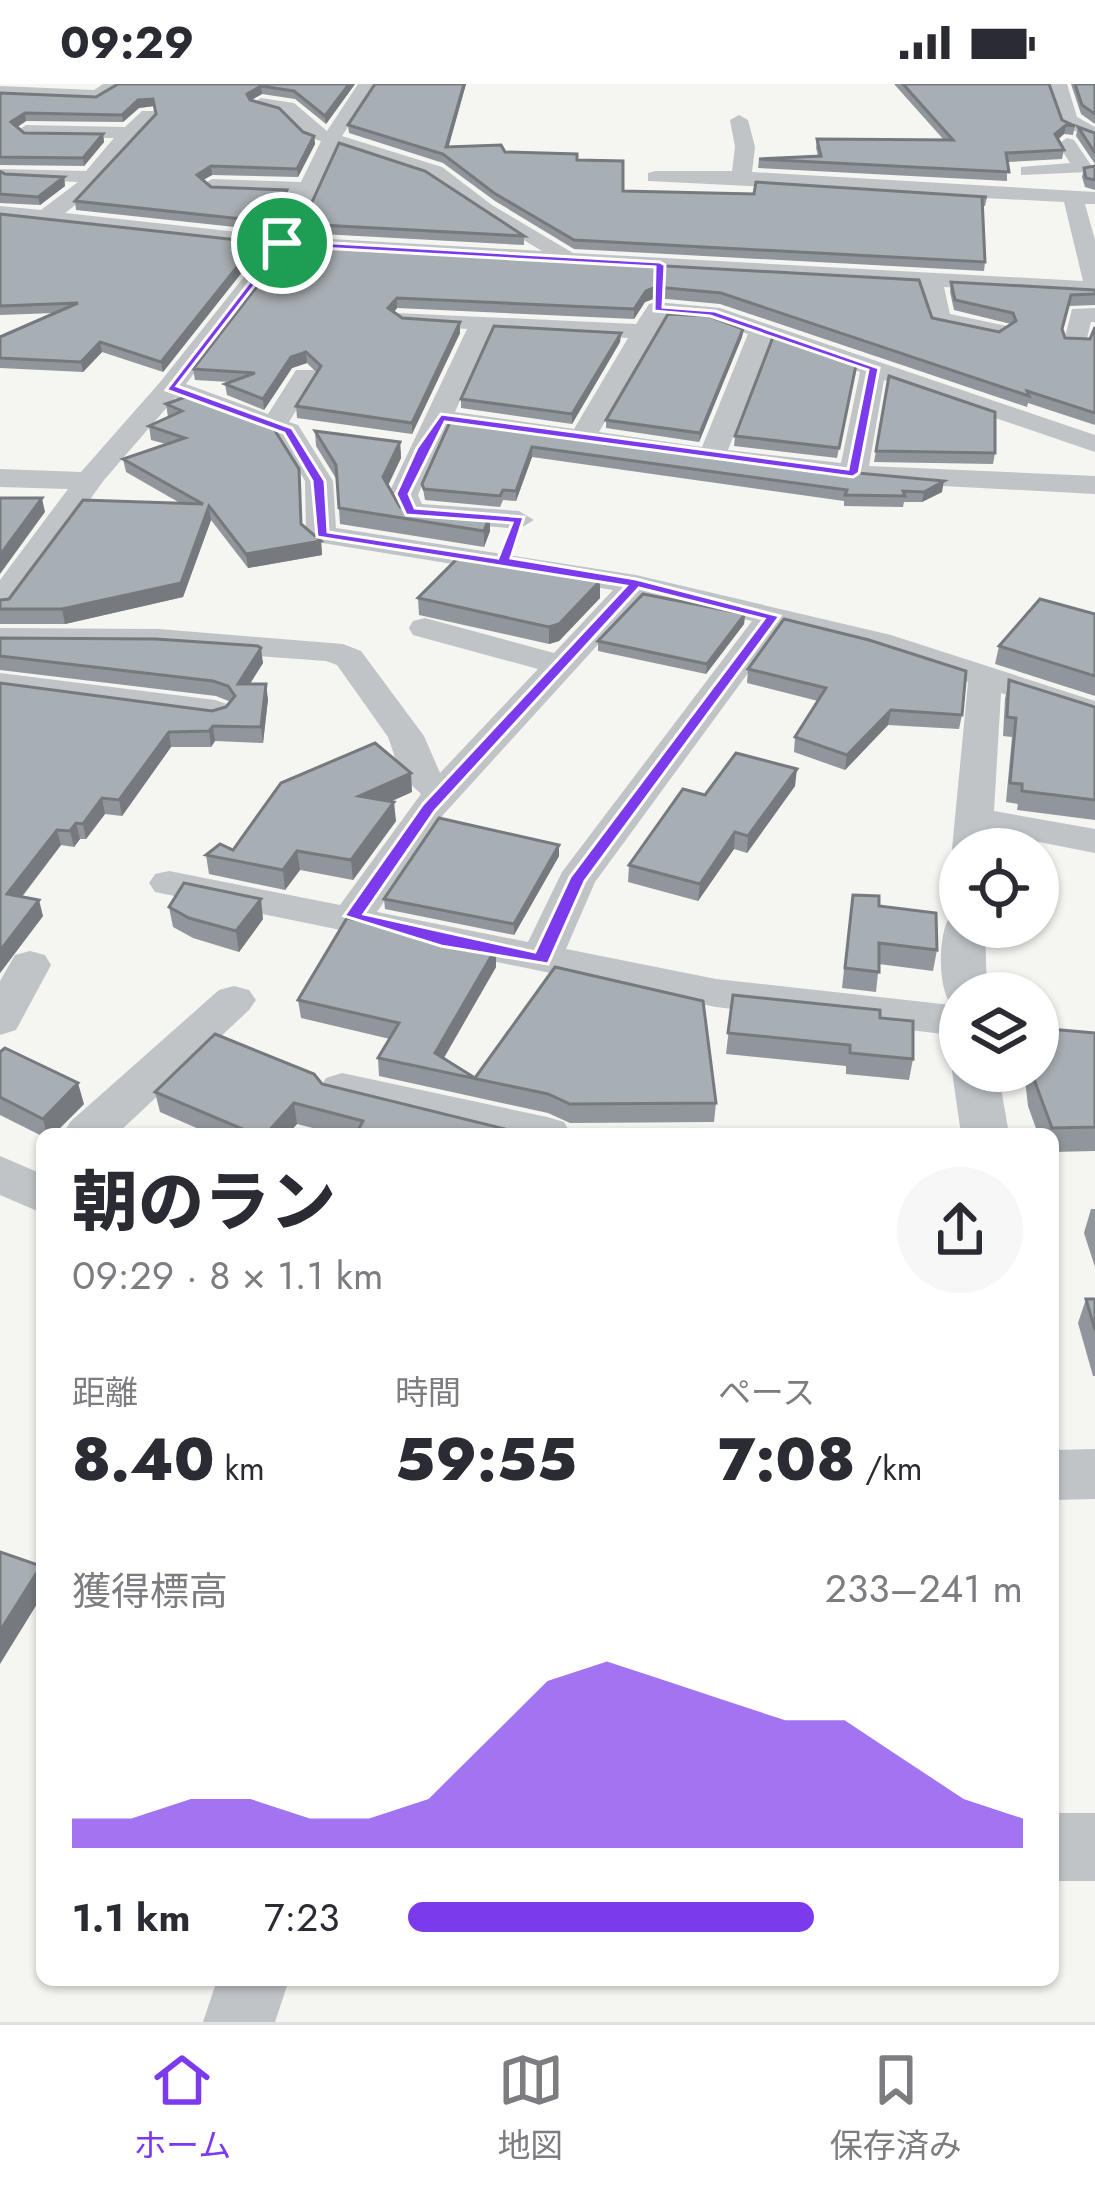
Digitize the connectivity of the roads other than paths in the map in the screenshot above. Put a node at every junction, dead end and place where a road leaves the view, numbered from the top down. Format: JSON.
{"nodes":[{"id":1,"x":115,"y":84,"type":"edge"},
{"id":2,"x":368,"y":84,"type":"edge"},
{"id":3,"x":1058,"y":84,"type":"edge"},
{"id":4,"x":258,"y":90,"type":"edge"},
{"id":5,"x":0,"y":91,"type":"edge"},
{"id":6,"x":148,"y":115,"type":"edge"},
{"id":7,"x":739,"y":120,"type":"dead end"},
{"id":8,"x":132,"y":133,"type":"junction"},
{"id":9,"x":1095,"y":133,"type":"edge"},
{"id":10,"x":332,"y":137,"type":"junction"},
{"id":11,"x":1067,"y":144,"type":"edge"},
{"id":12,"x":109,"y":154,"type":"junction"},
{"id":13,"x":742,"y":167,"type":"junction"},
{"id":14,"x":1089,"y":168,"type":"edge"},
{"id":15,"x":9,"y":173,"type":"edge"},
{"id":16,"x":91,"y":177,"type":"junction"},
{"id":17,"x":655,"y":177,"type":"dead end"},
{"id":18,"x":852,"y":184,"type":"junction"},
{"id":19,"x":212,"y":185,"type":"edge"},
{"id":20,"x":308,"y":188,"type":"junction"},
{"id":21,"x":1083,"y":205,"type":"edge"},
{"id":22,"x":0,"y":212,"type":"edge"},
{"id":23,"x":45,"y":217,"type":"junction"},
{"id":24,"x":282,"y":243,"type":"junction"},
{"id":25,"x":1009,"y":253,"type":"dead end"},
{"id":26,"x":571,"y":259,"type":"junction"},
{"id":27,"x":660,"y":265,"type":"junction"},
{"id":28,"x":931,"y":278,"type":"junction"},
{"id":29,"x":1012,"y":283,"type":"junction"},
{"id":30,"x":1095,"y":285,"type":"edge"},
{"id":31,"x":1095,"y":315,"type":"edge"},
{"id":32,"x":405,"y":318,"type":"edge"},
{"id":33,"x":650,"y":320,"type":"junction"},
{"id":34,"x":482,"y":323,"type":"junction"},
{"id":35,"x":762,"y":330,"type":"junction"},
{"id":36,"x":998,"y":331,"type":"edge"},
{"id":37,"x":1076,"y":341,"type":"edge"},
{"id":38,"x":874,"y":368,"type":"junction"},
{"id":39,"x":305,"y":375,"type":"dead end"},
{"id":40,"x":170,"y":387,"type":"junction"},
{"id":41,"x":441,"y":418,"type":"junction"},
{"id":42,"x":281,"y":429,"type":"junction"},
{"id":43,"x":325,"y":435,"type":"edge"},
{"id":44,"x":584,"y":437,"type":"junction"},
{"id":45,"x":1095,"y":444,"type":"edge"},
{"id":46,"x":713,"y":454,"type":"junction"},
{"id":47,"x":853,"y":473,"type":"junction"},
{"id":48,"x":0,"y":478,"type":"edge"},
{"id":49,"x":89,"y":481,"type":"junction"},
{"id":50,"x":1095,"y":484,"type":"edge"},
{"id":51,"x":0,"y":550,"type":"edge"},
{"id":52,"x":38,"y":551,"type":"junction"},
{"id":53,"x":504,"y":560,"type":"junction"},
{"id":54,"x":636,"y":584,"type":"junction"},
{"id":55,"x":0,"y":602,"type":"edge"},
{"id":56,"x":773,"y":616,"type":"junction"},
{"id":57,"x":425,"y":628,"type":"dead end"},
{"id":58,"x":0,"y":638,"type":"edge"},
{"id":59,"x":561,"y":665,"type":"junction"},
{"id":60,"x":985,"y":680,"type":"junction"},
{"id":61,"x":0,"y":683,"type":"edge"},
{"id":62,"x":215,"y":711,"type":"edge"},
{"id":63,"x":1095,"y":712,"type":"edge"},
{"id":64,"x":442,"y":793,"type":"junction"},
{"id":65,"x":974,"y":828,"type":"edge"},
{"id":66,"x":1059,"y":839,"type":"edge"},
{"id":67,"x":1095,"y":841,"type":"edge"},
{"id":68,"x":170,"y":883,"type":"dead end"},
{"id":69,"x":353,"y":916,"type":"junction"},
{"id":70,"x":541,"y":959,"type":"junction"},
{"id":71,"x":30,"y":965,"type":"dead end"},
{"id":72,"x":234,"y":1000,"type":"dead end"},
{"id":73,"x":0,"y":1019,"type":"edge"},
{"id":74,"x":939,"y":1019,"type":"edge"},
{"id":75,"x":342,"y":1089,"type":"edge"},
{"id":76,"x":978,"y":1092,"type":"edge"},
{"id":77,"x":94,"y":1128,"type":"edge"},
{"id":78,"x":520,"y":1128,"type":"edge"},
{"id":79,"x":984,"y":1128,"type":"edge"},
{"id":80,"x":1095,"y":1474,"type":"edge"},
{"id":81,"x":1059,"y":1475,"type":"edge"},
{"id":82,"x":1059,"y":1847,"type":"edge"},
{"id":83,"x":1095,"y":1847,"type":"edge"},
{"id":84,"x":251,"y":1986,"type":"edge"},
{"id":85,"x":238,"y":2022,"type":"edge"}],
"edges":[{"from":1,"to":5,"type":"street"},
{"from":2,"to":10,"type":"street"},
{"from":3,"to":9,"type":"street"},
{"from":4,"to":10,"type":"street"},
{"from":6,"to":8,"type":"street"},
{"from":7,"to":13,"type":"street"},
{"from":8,"to":12,"type":"street"},
{"from":8,"to":12,"type":"street"},
{"from":10,"to":20,"type":"street"},
{"from":10,"to":26,"type":"street"},
{"from":11,"to":14,"type":"street"},
{"from":12,"to":16,"type":"street"},
{"from":13,"to":14,"type":"street"},
{"from":13,"to":17,"type":"street"},
{"from":13,"to":18,"type":"street"},
{"from":15,"to":16,"type":"street"},
{"from":16,"to":23,"type":"street"},
{"from":18,"to":21,"type":"street"},
{"from":18,"to":21,"type":"street"},
{"from":19,"to":20,"type":"street"},
{"from":20,"to":24,"type":"street"},
{"from":21,"to":30,"type":"street"},
{"from":22,"to":23,"type":"street"},
{"from":23,"to":24,"type":"street"},
{"from":24,"to":26,"type":"street"},
{"from":24,"to":40,"type":"street"},
{"from":25,"to":29,"type":"street"},
{"from":26,"to":27,"type":"street"},
{"from":27,"to":28,"type":"street"},
{"from":27,"to":33,"type":"street"},
{"from":28,"to":29,"type":"street"},
{"from":28,"to":36,"type":"street"},
{"from":29,"to":30,"type":"street"},
{"from":31,"to":37,"type":"street"},
{"from":32,"to":34,"type":"street"},
{"from":33,"to":34,"type":"street"},
{"from":33,"to":35,"type":"street"},
{"from":33,"to":44,"type":"street"},
{"from":34,"to":41,"type":"street"},
{"from":35,"to":38,"type":"street"},
{"from":35,"to":46,"type":"street"},
{"from":38,"to":45,"type":"street"},
{"from":38,"to":47,"type":"street"},
{"from":39,"to":42,"type":"street"},
{"from":40,"to":42,"type":"street"},
{"from":40,"to":49,"type":"street"},
{"from":41,"to":44,"type":"street"},
{"from":41,"to":53,"type":"street"},
{"from":42,"to":43,"type":"street"},
{"from":42,"to":53,"type":"street"},
{"from":44,"to":46,"type":"street"},
{"from":46,"to":47,"type":"street"},
{"from":47,"to":50,"type":"street"},
{"from":48,"to":49,"type":"street"},
{"from":49,"to":52,"type":"street"},
{"from":51,"to":52,"type":"street"},
{"from":52,"to":55,"type":"street"},
{"from":53,"to":54,"type":"street"},
{"from":54,"to":56,"type":"street"},
{"from":54,"to":59,"type":"street"},
{"from":56,"to":60,"type":"street"},
{"from":56,"to":70,"type":"street"},
{"from":57,"to":59,"type":"street"},
{"from":58,"to":64,"type":"street"},
{"from":59,"to":64,"type":"street"},
{"from":60,"to":63,"type":"street"},
{"from":60,"to":65,"type":"street"},
{"from":61,"to":62,"type":"street"},
{"from":64,"to":69,"type":"street"},
{"from":66,"to":67,"type":"street"},
{"from":68,"to":69,"type":"street"},
{"from":69,"to":70,"type":"street"},
{"from":70,"to":74,"type":"street"},
{"from":71,"to":73,"type":"street"},
{"from":72,"to":77,"type":"street"},
{"from":75,"to":78,"type":"street"},
{"from":76,"to":79,"type":"street"},
{"from":80,"to":81,"type":"street"},
{"from":82,"to":83,"type":"street"},
{"from":84,"to":85,"type":"street"}]}
